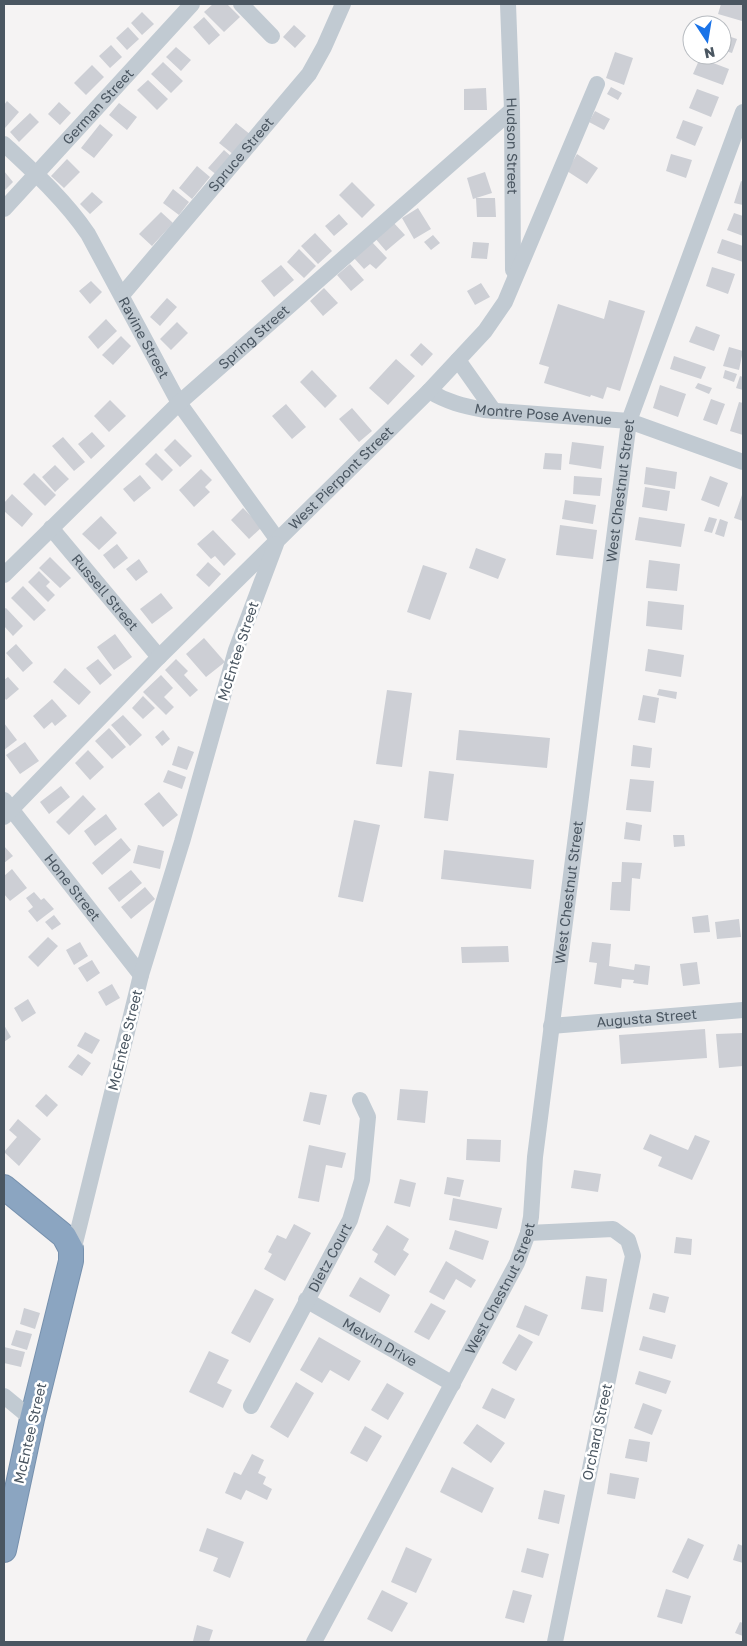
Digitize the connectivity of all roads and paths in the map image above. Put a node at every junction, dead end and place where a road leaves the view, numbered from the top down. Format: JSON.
{"nodes":[{"id":1,"x":192,"y":4,"type":"edge"},
{"id":2,"x":241,"y":4,"type":"edge"},
{"id":3,"x":343,"y":4,"type":"edge"},
{"id":4,"x":508,"y":4,"type":"edge"},
{"id":5,"x":272,"y":36,"type":"dead end"},
{"id":6,"x":597,"y":84,"type":"dead end"},
{"id":7,"x":512,"y":110,"type":"junction"},
{"id":8,"x":743,"y":112,"type":"edge"},
{"id":9,"x":4,"y":144,"type":"edge"},
{"id":10,"x":36,"y":174,"type":"junction"},
{"id":11,"x":4,"y":209,"type":"edge"},
{"id":12,"x":509,"y":290,"type":"junction"},
{"id":13,"x":122,"y":295,"type":"junction"},
{"id":14,"x":458,"y":360,"type":"junction"},
{"id":15,"x":429,"y":391,"type":"junction"},
{"id":16,"x":179,"y":403,"type":"junction"},
{"id":17,"x":494,"y":411,"type":"junction"},
{"id":18,"x":629,"y":421,"type":"junction"},
{"id":19,"x":743,"y":462,"type":"edge"},
{"id":20,"x":51,"y":528,"type":"junction"},
{"id":21,"x":277,"y":539,"type":"junction"},
{"id":22,"x":4,"y":575,"type":"edge"},
{"id":23,"x":159,"y":657,"type":"junction"},
{"id":24,"x":6,"y":809,"type":"edge"},
{"id":25,"x":141,"y":976,"type":"junction"},
{"id":26,"x":743,"y":1010,"type":"edge"},
{"id":27,"x":552,"y":1026,"type":"junction"},
{"id":28,"x":360,"y":1100,"type":"dead end"},
{"id":29,"x":4,"y":1187,"type":"edge"},
{"id":30,"x":528,"y":1233,"type":"junction"},
{"id":31,"x":72,"y":1249,"type":"junction"},
{"id":32,"x":306,"y":1300,"type":"junction"},
{"id":33,"x":452,"y":1384,"type":"junction"},
{"id":34,"x":4,"y":1396,"type":"edge"},
{"id":35,"x":252,"y":1406,"type":"dead end"},
{"id":36,"x":32,"y":1419,"type":"junction"},
{"id":37,"x":4,"y":1550,"type":"edge"},
{"id":38,"x":314,"y":1642,"type":"edge"},
{"id":39,"x":555,"y":1642,"type":"edge"}],
"edges":[{"from":1,"to":10,"type":"street","name":"German Street"},
{"from":2,"to":5,"type":"street"},
{"from":3,"to":13,"type":"street","name":"Spruce Street"},
{"from":4,"to":7,"type":"street","name":"Hudson Street"},
{"from":6,"to":12,"type":"street","name":"West Pierpont Street"},
{"from":7,"to":12,"type":"street","name":"Hudson Street"},
{"from":7,"to":16,"type":"street","name":"Spring Street"},
{"from":8,"to":18,"type":"street","name":"West Chestnut Street"},
{"from":9,"to":10,"type":"street","name":"Ravine Street"},
{"from":10,"to":11,"type":"street","name":"German Street"},
{"from":10,"to":13,"type":"street","name":"Ravine Street"},
{"from":12,"to":14,"type":"street","name":"West Pierpont Street"},
{"from":13,"to":16,"type":"street","name":"Ravine Street"},
{"from":14,"to":15,"type":"street","name":"West Pierpont Street"},
{"from":14,"to":17,"type":"street"},
{"from":15,"to":17,"type":"street","name":"Montre Pose Avenue"},
{"from":15,"to":21,"type":"street","name":"West Pierpont Street"},
{"from":16,"to":20,"type":"street","name":"Spring Street"},
{"from":16,"to":21,"type":"street","name":"Ravine Street"},
{"from":17,"to":18,"type":"street","name":"Montre Pose Avenue"},
{"from":18,"to":19,"type":"street","name":"Montre Pose Avenue"},
{"from":18,"to":27,"type":"street","name":"West Chestnut Street"},
{"from":20,"to":22,"type":"street","name":"Spring Street"},
{"from":20,"to":23,"type":"street","name":"Russell Street"},
{"from":21,"to":23,"type":"street","name":"West Pierpont Street"},
{"from":21,"to":25,"type":"street","name":"McEntee Street"},
{"from":23,"to":24,"type":"street","name":"West Pierpont Street"},
{"from":24,"to":25,"type":"street","name":"Hone Street"},
{"from":25,"to":31,"type":"street","name":"McEntee Street"},
{"from":26,"to":27,"type":"street","name":"Augusta Street"},
{"from":27,"to":30,"type":"street","name":"West Chestnut Street"},
{"from":28,"to":32,"type":"street","name":"Dietz Court"},
{"from":29,"to":31,"type":"highway"},
{"from":30,"to":33,"type":"street","name":"West Chestnut Street"},
{"from":30,"to":39,"type":"street","name":"Orchard Street"},
{"from":31,"to":36,"type":"highway","name":"McEntee Street"},
{"from":32,"to":33,"type":"street","name":"Melvin Drive"},
{"from":32,"to":35,"type":"street","name":"Dietz Court"},
{"from":33,"to":38,"type":"street","name":"West Chestnut Street"},
{"from":34,"to":36,"type":"street"},
{"from":36,"to":37,"type":"highway","name":"McEntee Street"}]}
